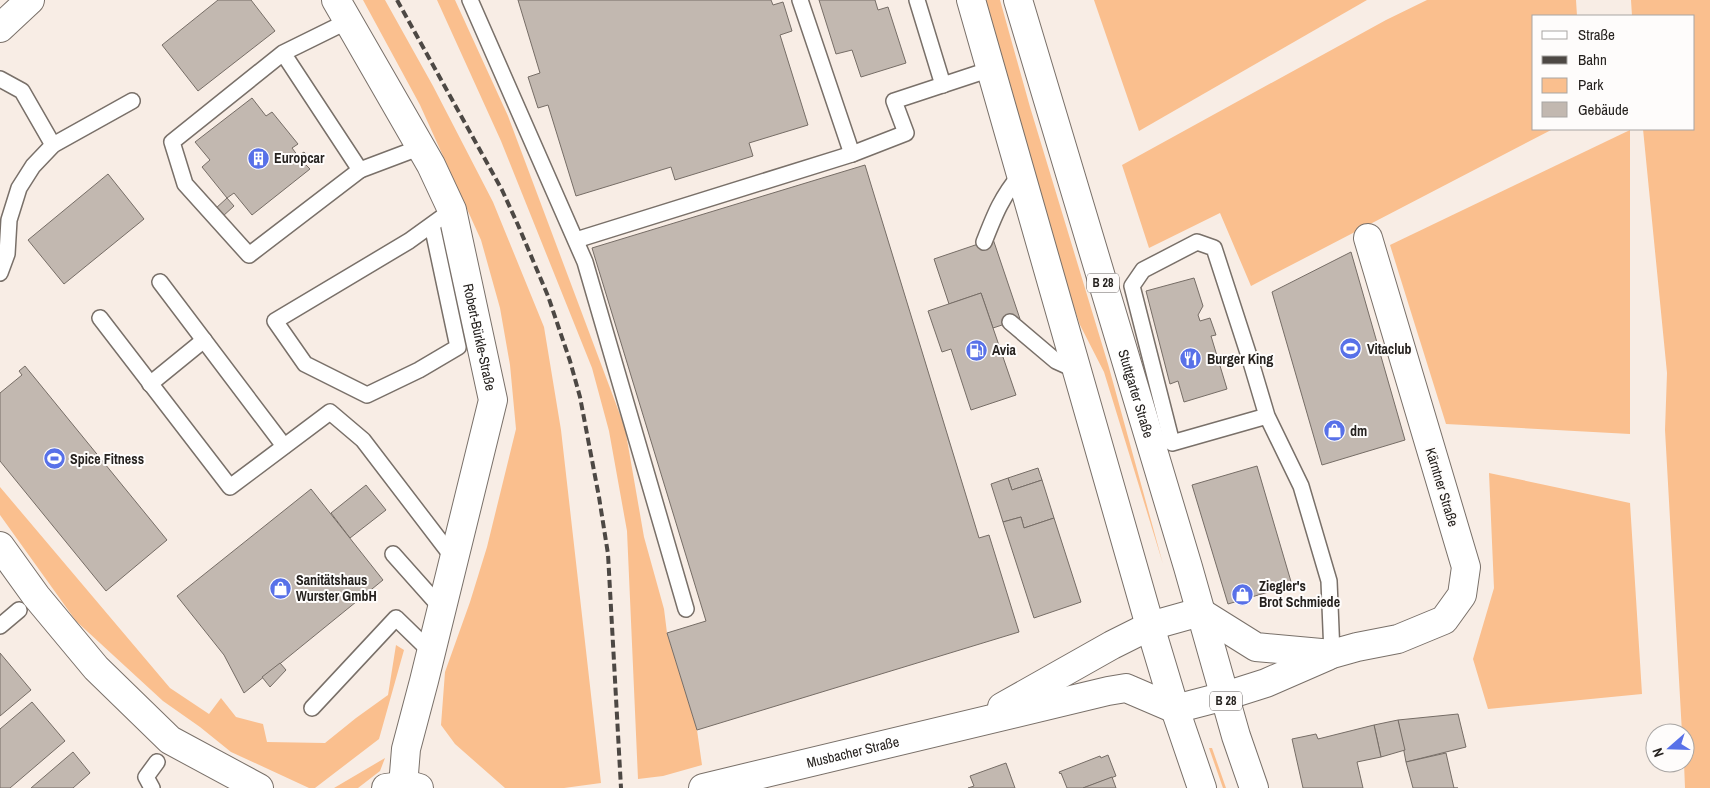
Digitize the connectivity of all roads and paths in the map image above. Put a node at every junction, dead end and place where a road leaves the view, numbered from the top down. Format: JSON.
{"nodes":[{"id":1,"x":30,"y":0,"type":"edge"},
{"id":2,"x":470,"y":0,"type":"edge"},
{"id":3,"x":800,"y":0,"type":"edge"},
{"id":4,"x":917,"y":0,"type":"edge"},
{"id":5,"x":971,"y":0,"type":"edge"},
{"id":6,"x":1018,"y":0,"type":"edge"},
{"id":7,"x":342,"y":11,"type":"edge"},
{"id":8,"x":0,"y":28,"type":"edge"},
{"id":9,"x":284,"y":53,"type":"junction"},
{"id":10,"x":991,"y":69,"type":"junction"},
{"id":11,"x":0,"y":78,"type":"edge"},
{"id":12,"x":943,"y":85,"type":"junction"},
{"id":13,"x":132,"y":101,"type":"dead end"},
{"id":14,"x":53,"y":146,"type":"junction"},
{"id":15,"x":421,"y":147,"type":"junction"},
{"id":16,"x":852,"y":154,"type":"junction"},
{"id":17,"x":360,"y":170,"type":"junction"},
{"id":18,"x":1020,"y":175,"type":"junction"},
{"id":19,"x":442,"y":217,"type":"junction"},
{"id":20,"x":1368,"y":238,"type":"dead end"},
{"id":21,"x":576,"y":240,"type":"junction"},
{"id":22,"x":984,"y":242,"type":"dead end"},
{"id":23,"x":0,"y":273,"type":"edge"},
{"id":24,"x":160,"y":282,"type":"dead end"},
{"id":25,"x":100,"y":318,"type":"dead end"},
{"id":26,"x":1010,"y":322,"type":"dead end"},
{"id":27,"x":204,"y":340,"type":"junction"},
{"id":28,"x":1078,"y":371,"type":"junction"},
{"id":29,"x":150,"y":384,"type":"junction"},
{"id":30,"x":1267,"y":416,"type":"junction"},
{"id":31,"x":284,"y":446,"type":"junction"},
{"id":32,"x":0,"y":546,"type":"edge"},
{"id":33,"x":393,"y":554,"type":"dead end"},
{"id":34,"x":454,"y":559,"type":"junction"},
{"id":35,"x":442,"y":609,"type":"junction"},
{"id":36,"x":686,"y":609,"type":"dead end"},
{"id":37,"x":19,"y":610,"type":"dead end"},
{"id":38,"x":1200,"y":612,"type":"junction"},
{"id":39,"x":0,"y":626,"type":"edge"},
{"id":40,"x":1150,"y":626,"type":"junction"},
{"id":41,"x":432,"y":652,"type":"junction"},
{"id":42,"x":1332,"y":654,"type":"junction"},
{"id":43,"x":1225,"y":696,"type":"junction"},
{"id":44,"x":312,"y":708,"type":"dead end"},
{"id":45,"x":1175,"y":709,"type":"junction"},
{"id":46,"x":974,"y":722,"type":"junction"},
{"id":47,"x":157,"y":762,"type":"dead end"},
{"id":48,"x":731,"y":784,"type":"edge"},
{"id":49,"x":403,"y":787,"type":"edge"},
{"id":50,"x":152,"y":788,"type":"edge"},
{"id":51,"x":259,"y":788,"type":"edge"},
{"id":52,"x":703,"y":788,"type":"edge"},
{"id":53,"x":1202,"y":788,"type":"edge"},
{"id":54,"x":1254,"y":788,"type":"edge"}],
"edges":[{"from":1,"to":8,"type":"street"},
{"from":2,"to":21,"type":"lane"},
{"from":3,"to":16,"type":"lane"},
{"from":4,"to":12,"type":"lane"},
{"from":5,"to":10,"type":"street"},
{"from":6,"to":38,"type":"street","name":"Stuttgarter Straße","number":"B 28"},
{"from":7,"to":9,"type":"lane"},
{"from":7,"to":15,"type":"street","name":"Robert-Bürkle-Straße"},
{"from":9,"to":17,"type":"lane"},
{"from":9,"to":17,"type":"lane"},
{"from":10,"to":12,"type":"lane"},
{"from":10,"to":18,"type":"street"},
{"from":11,"to":14,"type":"lane"},
{"from":12,"to":16,"type":"lane"},
{"from":13,"to":14,"type":"lane"},
{"from":14,"to":23,"type":"lane"},
{"from":15,"to":17,"type":"lane"},
{"from":15,"to":19,"type":"street","name":"Robert-Bürkle-Straße"},
{"from":16,"to":21,"type":"lane"},
{"from":18,"to":22,"type":"lane"},
{"from":18,"to":28,"type":"street"},
{"from":19,"to":19,"type":"lane"},
{"from":19,"to":34,"type":"street","name":"Robert-Bürkle-Straße"},
{"from":20,"to":42,"type":"street","name":"Kärntner Straße"},
{"from":21,"to":36,"type":"lane"},
{"from":24,"to":27,"type":"lane"},
{"from":25,"to":29,"type":"lane"},
{"from":26,"to":28,"type":"lane"},
{"from":27,"to":29,"type":"lane"},
{"from":27,"to":31,"type":"lane"},
{"from":28,"to":40,"type":"street"},
{"from":29,"to":31,"type":"lane"},
{"from":30,"to":30,"type":"lane"},
{"from":30,"to":42,"type":"lane"},
{"from":31,"to":34,"type":"lane"},
{"from":32,"to":51,"type":"street"},
{"from":33,"to":35,"type":"lane"},
{"from":34,"to":35,"type":"street","name":"Robert-Bürkle-Straße"},
{"from":35,"to":41,"type":"street","name":"Robert-Bürkle-Straße"},
{"from":37,"to":39,"type":"lane"},
{"from":38,"to":40,"type":"street","name":"Musbacher Straße"},
{"from":38,"to":42,"type":"street","name":"Kärntner Straße"},
{"from":38,"to":43,"type":"street","name":"Stuttgarter Straße","number":"B 28"},
{"from":40,"to":45,"type":"street"},
{"from":40,"to":46,"type":"street","name":"Musbacher Straße"},
{"from":41,"to":44,"type":"lane"},
{"from":41,"to":49,"type":"street","name":"Robert-Bürkle-Straße"},
{"from":42,"to":43,"type":"street","name":"Kärntner Straße"},
{"from":43,"to":45,"type":"street","number":"B 28"},
{"from":43,"to":54,"type":"street","name":"Stuttgarter Straße","number":"B 28"},
{"from":45,"to":46,"type":"street","name":"Musbacher Straße"},
{"from":45,"to":53,"type":"street"},
{"from":46,"to":48,"type":"street","name":"Musbacher Straße"},
{"from":47,"to":50,"type":"lane"},
{"from":48,"to":52,"type":"street","name":"Musbacher Straße"}]}
